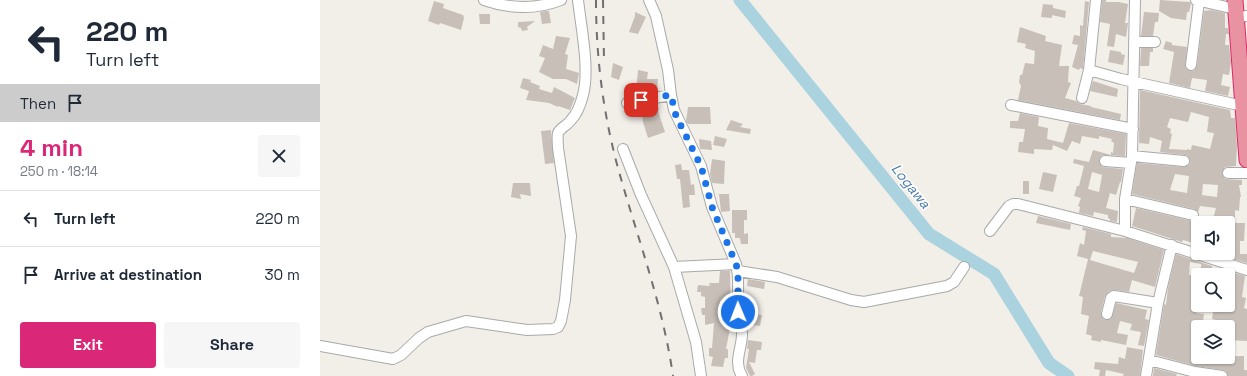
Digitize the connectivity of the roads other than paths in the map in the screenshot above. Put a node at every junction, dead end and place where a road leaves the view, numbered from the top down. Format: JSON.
{"nodes":[{"id":1,"x":484,"y":0,"type":"edge"},
{"id":2,"x":561,"y":0,"type":"edge"},
{"id":3,"x":578,"y":0,"type":"edge"},
{"id":4,"x":649,"y":0,"type":"edge"},
{"id":5,"x":1096,"y":0,"type":"edge"},
{"id":6,"x":1135,"y":0,"type":"edge"},
{"id":7,"x":1198,"y":0,"type":"edge"},
{"id":8,"x":1238,"y":10,"type":"edge"},
{"id":9,"x":1134,"y":42,"type":"junction"},
{"id":10,"x":1156,"y":42,"type":"dead end"},
{"id":11,"x":1243,"y":45,"type":"edge"},
{"id":12,"x":1190,"y":64,"type":"dead end"},
{"id":13,"x":1089,"y":70,"type":"junction"},
{"id":14,"x":1244,"y":70,"type":"edge"},
{"id":15,"x":1134,"y":81,"type":"junction"},
{"id":16,"x":1245,"y":91,"type":"edge"},
{"id":17,"x":671,"y":95,"type":"junction"},
{"id":18,"x":1082,"y":98,"type":"dead end"},
{"id":19,"x":627,"y":103,"type":"dead end"},
{"id":20,"x":1011,"y":105,"type":"dead end"},
{"id":21,"x":1243,"y":106,"type":"junction"},
{"id":22,"x":1133,"y":129,"type":"junction"},
{"id":23,"x":623,"y":149,"type":"dead end"},
{"id":24,"x":1131,"y":160,"type":"junction"},
{"id":25,"x":1247,"y":160,"type":"edge"},
{"id":26,"x":1105,"y":161,"type":"dead end"},
{"id":27,"x":1184,"y":161,"type":"dead end"},
{"id":28,"x":1228,"y":173,"type":"dead end"},
{"id":29,"x":1247,"y":173,"type":"edge"},
{"id":30,"x":1125,"y":199,"type":"junction"},
{"id":31,"x":1193,"y":215,"type":"dead end"},
{"id":32,"x":990,"y":231,"type":"dead end"},
{"id":33,"x":1125,"y":231,"type":"junction"},
{"id":34,"x":1172,"y":245,"type":"junction"},
{"id":35,"x":737,"y":267,"type":"junction"},
{"id":36,"x":964,"y":267,"type":"dead end"},
{"id":37,"x":674,"y":268,"type":"junction"},
{"id":38,"x":1247,"y":270,"type":"edge"},
{"id":39,"x":1158,"y":303,"type":"junction"},
{"id":40,"x":1107,"y":314,"type":"dead end"},
{"id":41,"x":320,"y":346,"type":"edge"},
{"id":42,"x":1149,"y":360,"type":"junction"},
{"id":43,"x":701,"y":376,"type":"edge"},
{"id":44,"x":742,"y":376,"type":"edge"},
{"id":45,"x":1146,"y":376,"type":"edge"},
{"id":46,"x":1222,"y":376,"type":"edge"}],
"edges":[{"from":1,"to":2,"type":"street"},
{"from":3,"to":41,"type":"street"},
{"from":4,"to":17,"type":"street"},
{"from":5,"to":13,"type":"street"},
{"from":6,"to":9,"type":"street"},
{"from":7,"to":8,"type":"street"},
{"from":7,"to":12,"type":"street"},
{"from":8,"to":11,"type":"highway"},
{"from":9,"to":10,"type":"street"},
{"from":9,"to":15,"type":"street"},
{"from":11,"to":14,"type":"highway"},
{"from":13,"to":15,"type":"street"},
{"from":13,"to":18,"type":"street"},
{"from":14,"to":16,"type":"highway"},
{"from":15,"to":21,"type":"street"},
{"from":15,"to":22,"type":"street"},
{"from":16,"to":21,"type":"highway"},
{"from":17,"to":19,"type":"street"},
{"from":17,"to":35,"type":"street"},
{"from":20,"to":22,"type":"street"},
{"from":21,"to":25,"type":"highway"},
{"from":22,"to":24,"type":"street"},
{"from":23,"to":37,"type":"street"},
{"from":24,"to":26,"type":"street"},
{"from":24,"to":27,"type":"street"},
{"from":24,"to":30,"type":"street"},
{"from":28,"to":29,"type":"street"},
{"from":30,"to":31,"type":"street"},
{"from":30,"to":33,"type":"street"},
{"from":32,"to":33,"type":"street"},
{"from":33,"to":34,"type":"street"},
{"from":34,"to":38,"type":"street"},
{"from":34,"to":39,"type":"street"},
{"from":35,"to":36,"type":"street"},
{"from":35,"to":37,"type":"street"},
{"from":35,"to":44,"type":"street"},
{"from":37,"to":43,"type":"street"},
{"from":39,"to":40,"type":"street"},
{"from":39,"to":42,"type":"street"},
{"from":42,"to":45,"type":"street"},
{"from":42,"to":46,"type":"street"}]}
